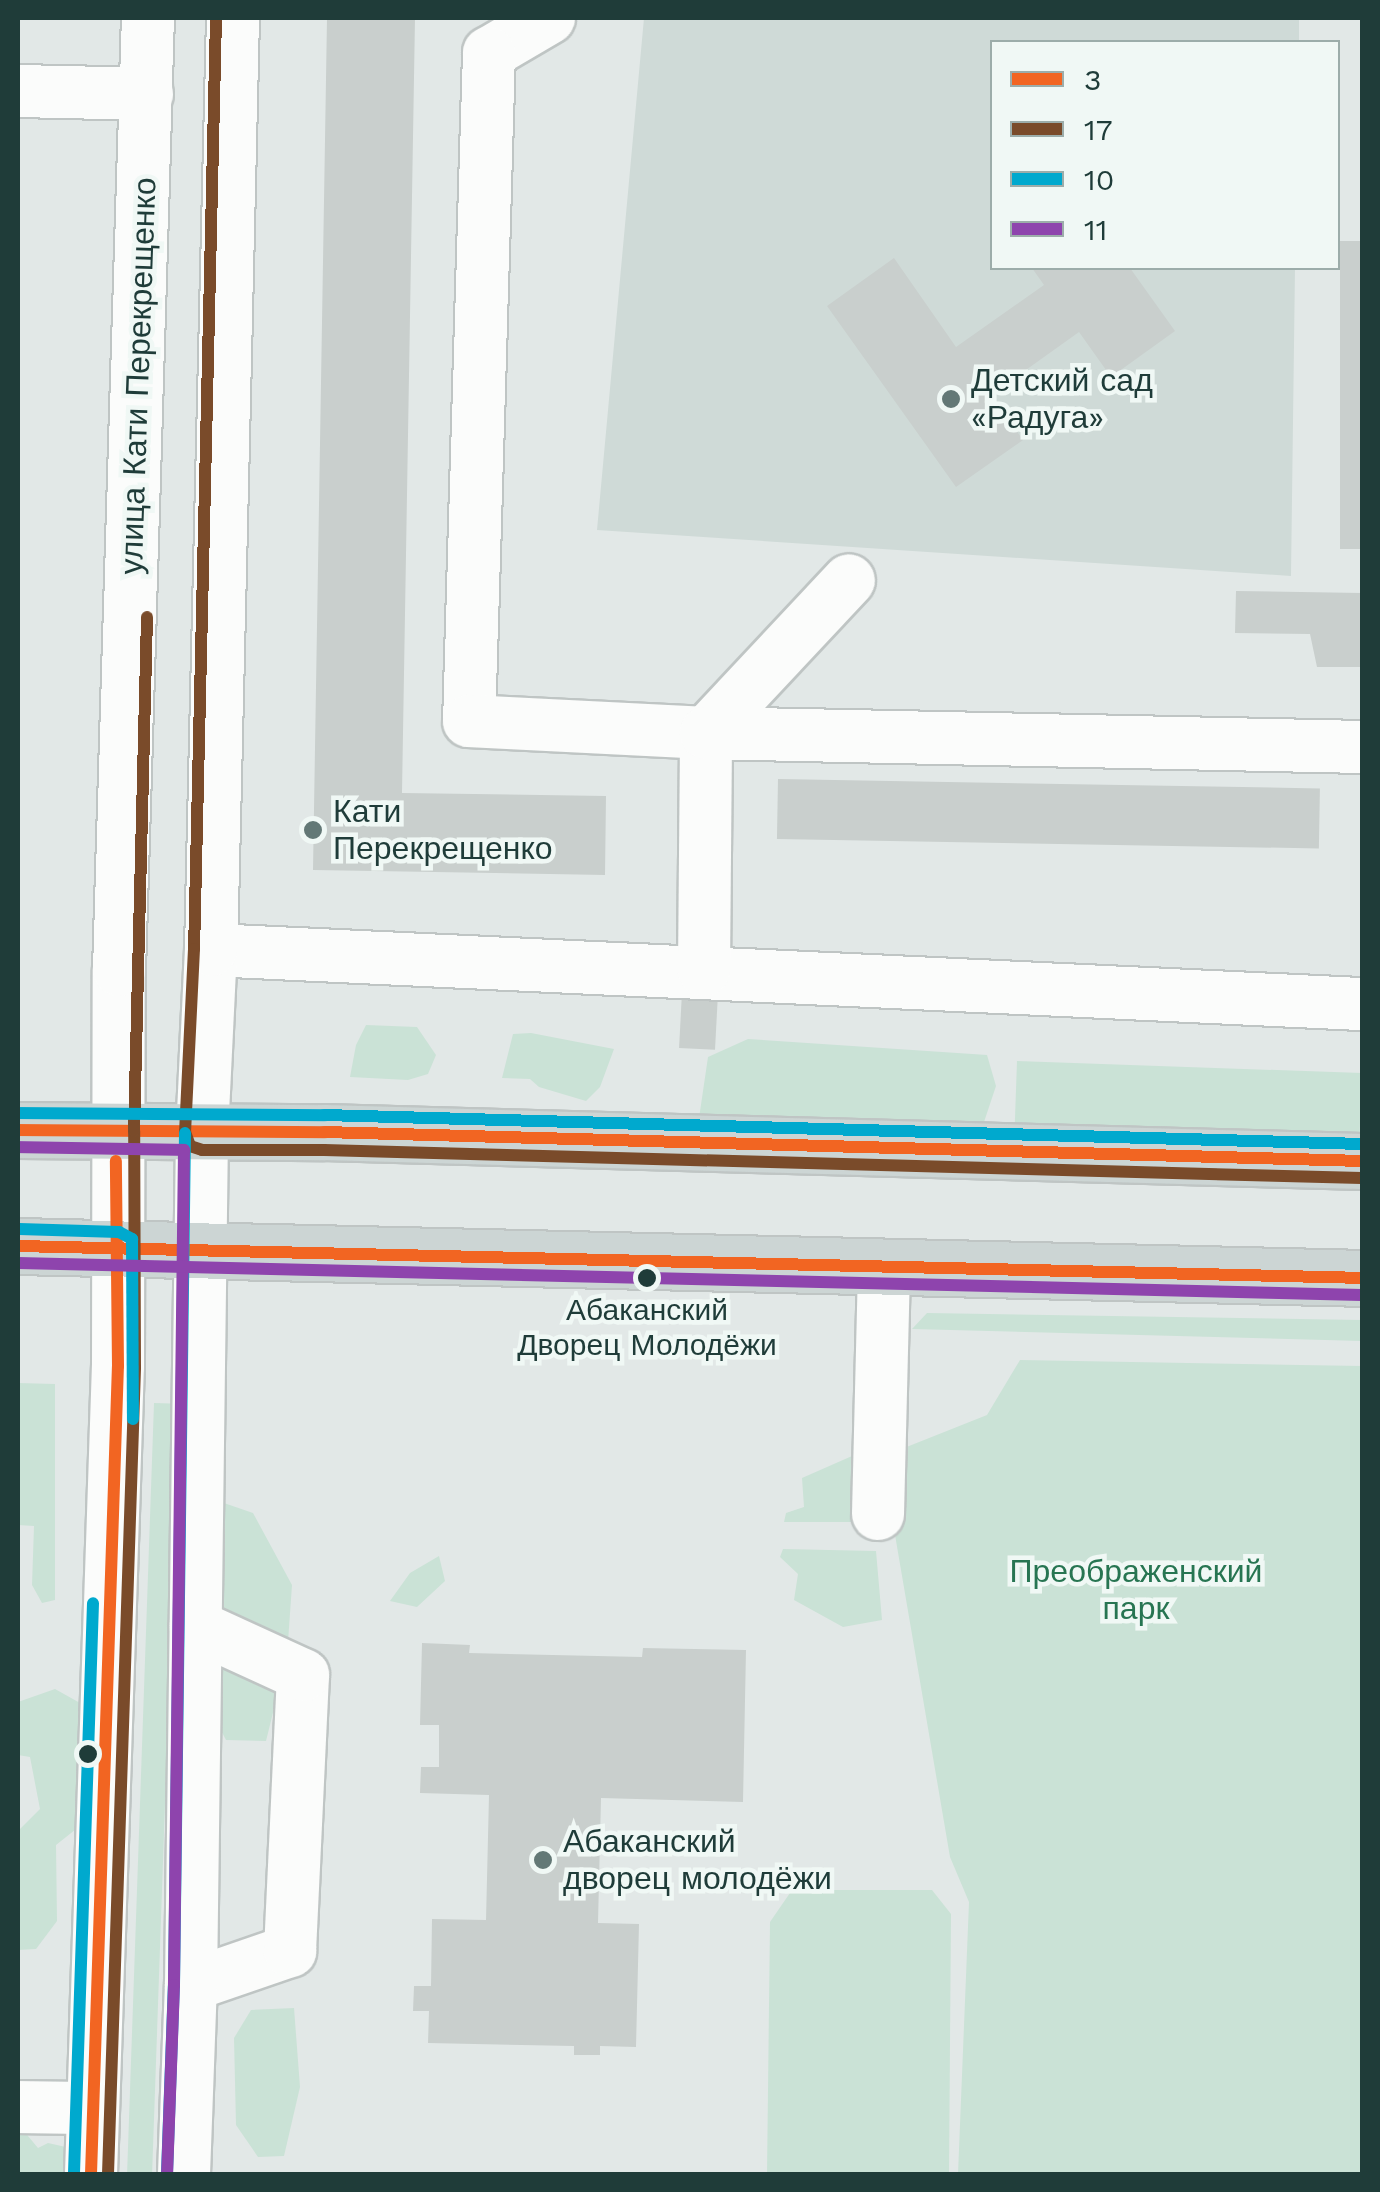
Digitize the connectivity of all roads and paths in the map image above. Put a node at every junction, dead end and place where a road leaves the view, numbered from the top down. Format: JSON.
{"nodes":[{"id":1,"x":148,"y":18,"type":"edge"},
{"id":2,"x":233,"y":18,"type":"edge"},
{"id":3,"x":548,"y":18,"type":"edge"},
{"id":4,"x":18,"y":91,"type":"edge"},
{"id":5,"x":147,"y":94,"type":"junction"},
{"id":6,"x":848,"y":580,"type":"dead end"},
{"id":7,"x":706,"y":732,"type":"junction"},
{"id":8,"x":1362,"y":748,"type":"edge"},
{"id":9,"x":211,"y":950,"type":"junction"},
{"id":10,"x":704,"y":970,"type":"junction"},
{"id":11,"x":1362,"y":1004,"type":"edge"},
{"id":12,"x":18,"y":1130,"type":"edge"},
{"id":13,"x":116,"y":1131,"type":"junction"},
{"id":14,"x":202,"y":1132,"type":"junction"},
{"id":15,"x":1362,"y":1161,"type":"edge"},
{"id":16,"x":18,"y":1246,"type":"edge"},
{"id":17,"x":117,"y":1248,"type":"junction"},
{"id":18,"x":201,"y":1250,"type":"junction"},
{"id":19,"x":884,"y":1270,"type":"junction"},
{"id":20,"x":1362,"y":1278,"type":"edge"},
{"id":21,"x":878,"y":1514,"type":"dead end"},
{"id":22,"x":196,"y":1626,"type":"junction"},
{"id":23,"x":192,"y":1985,"type":"junction"},
{"id":24,"x":18,"y":2107,"type":"edge"},
{"id":25,"x":93,"y":2108,"type":"junction"},
{"id":26,"x":90,"y":2174,"type":"edge"},
{"id":27,"x":184,"y":2174,"type":"edge"}],
"edges":[{"from":1,"to":5,"type":"street","name":"улица Кати Перекрещенко"},
{"from":2,"to":9,"type":"street"},
{"from":3,"to":7,"type":"street"},
{"from":4,"to":5,"type":"street"},
{"from":5,"to":13,"type":"street","name":"улица Кати Перекрещенко"},
{"from":6,"to":7,"type":"street"},
{"from":7,"to":8,"type":"street"},
{"from":7,"to":10,"type":"street"},
{"from":9,"to":10,"type":"street"},
{"from":9,"to":14,"type":"street"},
{"from":10,"to":11,"type":"street"},
{"from":12,"to":13,"type":"main road"},
{"from":13,"to":14,"type":"main road"},
{"from":13,"to":17,"type":"street","name":"улица Кати Перекрещенко"},
{"from":14,"to":15,"type":"main road"},
{"from":14,"to":18,"type":"street"},
{"from":16,"to":17,"type":"main road"},
{"from":17,"to":18,"type":"main road"},
{"from":17,"to":25,"type":"street","name":"улица Кати Перекрещенко"},
{"from":18,"to":19,"type":"main road"},
{"from":18,"to":22,"type":"street"},
{"from":19,"to":20,"type":"main road"},
{"from":19,"to":21,"type":"street"},
{"from":22,"to":23,"type":"street"},
{"from":22,"to":23,"type":"street"},
{"from":23,"to":27,"type":"street"},
{"from":24,"to":25,"type":"street"},
{"from":25,"to":26,"type":"street","name":"улица Кати Перекрещенко"}]}
